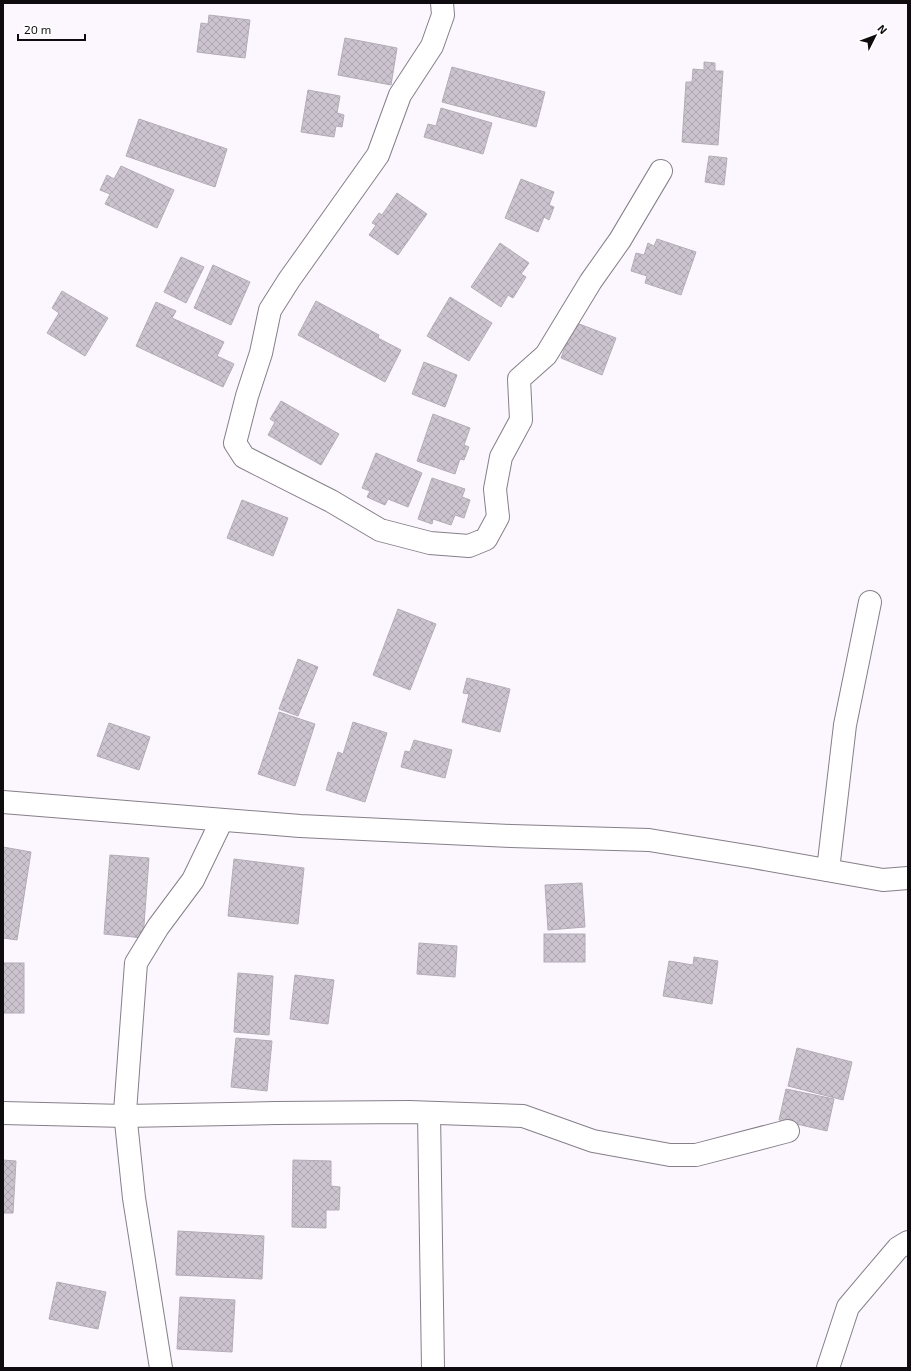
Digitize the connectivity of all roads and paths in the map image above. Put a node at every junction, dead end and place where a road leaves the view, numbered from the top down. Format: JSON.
{"nodes":[{"id":1,"x":442,"y":3,"type":"edge"},
{"id":2,"x":661,"y":171,"type":"dead end"},
{"id":3,"x":870,"y":602,"type":"dead end"},
{"id":4,"x":3,"y":802,"type":"edge"},
{"id":5,"x":222,"y":820,"type":"junction"},
{"id":6,"x":828,"y":870,"type":"junction"},
{"id":7,"x":908,"y":878,"type":"edge"},
{"id":8,"x":3,"y":1113,"type":"edge"},
{"id":9,"x":429,"y":1113,"type":"junction"},
{"id":10,"x":125,"y":1116,"type":"junction"},
{"id":11,"x":788,"y":1131,"type":"dead end"},
{"id":12,"x":908,"y":1242,"type":"edge"},
{"id":13,"x":161,"y":1368,"type":"edge"},
{"id":14,"x":433,"y":1368,"type":"edge"},
{"id":15,"x":828,"y":1368,"type":"edge"}],
"edges":[{"from":1,"to":2,"type":"street"},
{"from":3,"to":6,"type":"street"},
{"from":4,"to":5,"type":"street"},
{"from":5,"to":6,"type":"street"},
{"from":5,"to":10,"type":"street"},
{"from":6,"to":7,"type":"street"},
{"from":8,"to":10,"type":"street"},
{"from":9,"to":10,"type":"street"},
{"from":9,"to":11,"type":"street"},
{"from":9,"to":14,"type":"street"},
{"from":10,"to":13,"type":"street"},
{"from":12,"to":15,"type":"street"}]}
